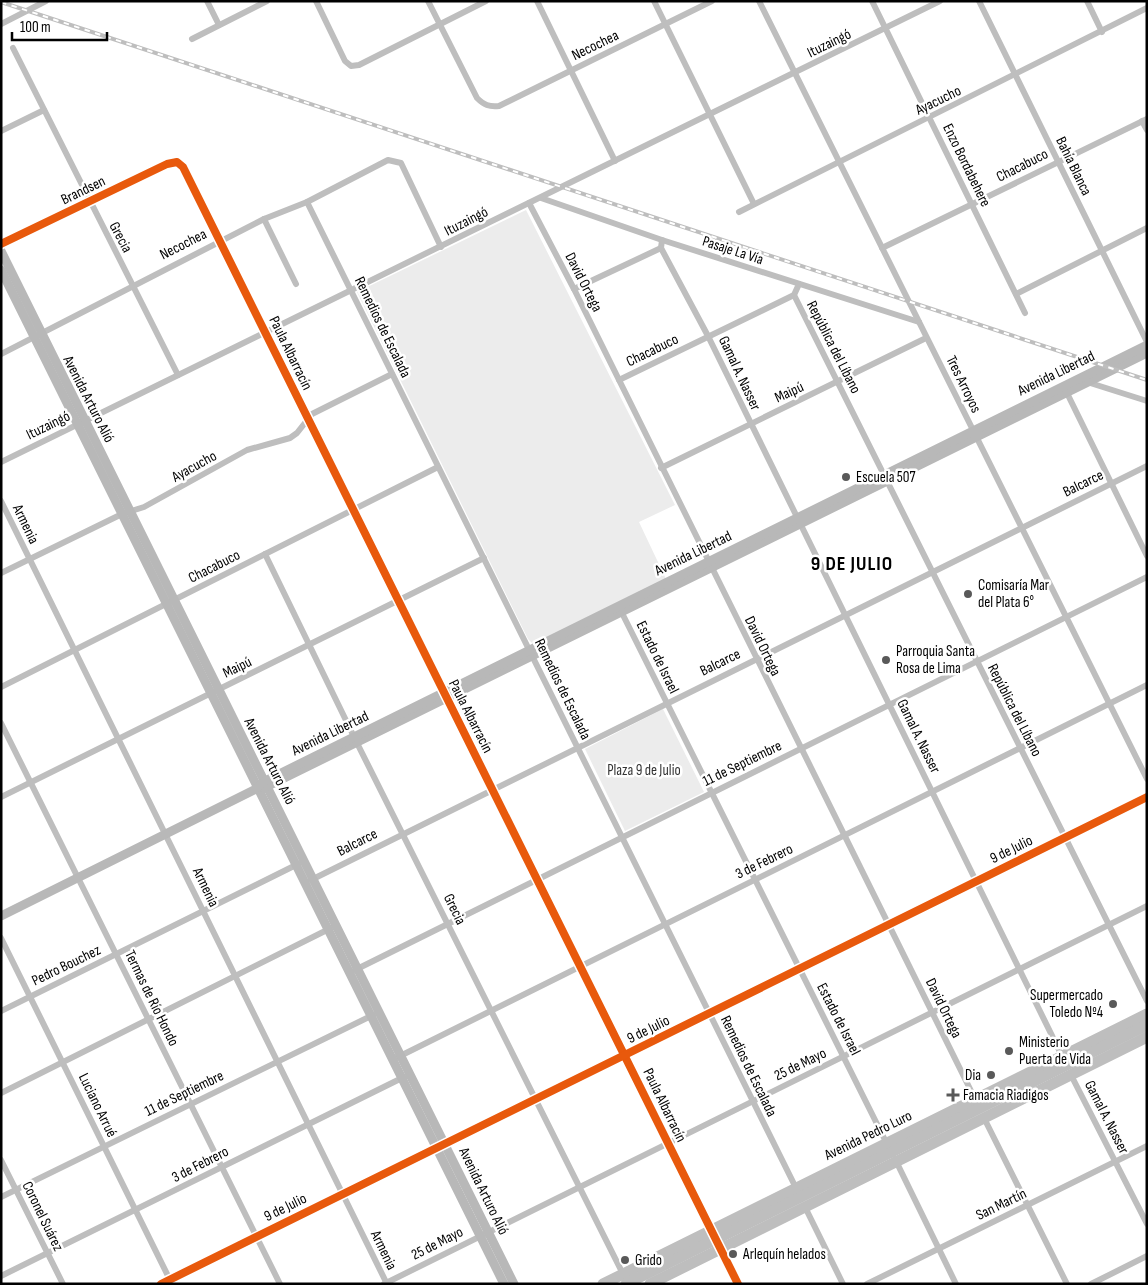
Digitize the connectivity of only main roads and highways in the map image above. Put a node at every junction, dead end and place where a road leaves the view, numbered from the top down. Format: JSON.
{"nodes":[{"id":1,"x":1,"y":251,"type":"edge"},
{"id":2,"x":1,"y":270,"type":"edge"},
{"id":3,"x":38,"y":335,"type":"junction"},
{"id":4,"x":1147,"y":343,"type":"edge"},
{"id":5,"x":1147,"y":353,"type":"edge"},
{"id":6,"x":1064,"y":389,"type":"junction"},
{"id":7,"x":261,"y":787,"type":"junction"},
{"id":8,"x":1,"y":916,"type":"edge"},
{"id":9,"x":1147,"y":1014,"type":"edge"},
{"id":10,"x":1147,"y":1025,"type":"edge"},
{"id":11,"x":1147,"y":1037,"type":"edge"},
{"id":12,"x":406,"y":1076,"type":"junction"},
{"id":13,"x":892,"y":1152,"type":"junction"},
{"id":14,"x":485,"y":1233,"type":"junction"},
{"id":15,"x":716,"y":1239,"type":"junction"},
{"id":16,"x":625,"y":1279,"type":"edge"},
{"id":17,"x":504,"y":1284,"type":"edge"},
{"id":18,"x":514,"y":1284,"type":"edge"},
{"id":19,"x":603,"y":1284,"type":"edge"},
{"id":20,"x":650,"y":1284,"type":"edge"}],
"edges":[{"from":1,"to":3,"type":"main road","name":"Avenida Arturo Alió"},
{"from":2,"to":3,"type":"main road","name":"Avenida Arturo Alió"},
{"from":3,"to":7,"type":"main road","name":"Avenida Arturo Alió"},
{"from":4,"to":6,"type":"main road","name":"Avenida Libertad"},
{"from":5,"to":6,"type":"main road","name":"Avenida Libertad"},
{"from":6,"to":7,"type":"main road","name":"Avenida Libertad"},
{"from":7,"to":8,"type":"main road","name":"Avenida Libertad"},
{"from":7,"to":12,"type":"main road","name":"Avenida Arturo Alió"},
{"from":9,"to":13,"type":"highway","name":"Avenida Pedro Luro"},
{"from":10,"to":13,"type":"highway","name":"Avenida Pedro Luro"},
{"from":11,"to":13,"type":"highway","name":"Avenida Pedro Luro"},
{"from":12,"to":14,"type":"main road","name":"Avenida Arturo Alió"},
{"from":12,"to":14,"type":"main road","name":"Avenida Arturo Alió"},
{"from":13,"to":15,"type":"highway","name":"Avenida Pedro Luro"},
{"from":13,"to":15,"type":"highway","name":"Avenida Pedro Luro"},
{"from":13,"to":15,"type":"highway","name":"Avenida Pedro Luro"},
{"from":14,"to":17,"type":"main road","name":"Avenida Arturo Alió"},
{"from":14,"to":18,"type":"main road","name":"Avenida Arturo Alió"},
{"from":15,"to":16,"type":"highway","name":"Avenida Pedro Luro"},
{"from":15,"to":20,"type":"highway","name":"Avenida Pedro Luro"},
{"from":16,"to":19,"type":"highway","name":"Avenida Pedro Luro"}]}
